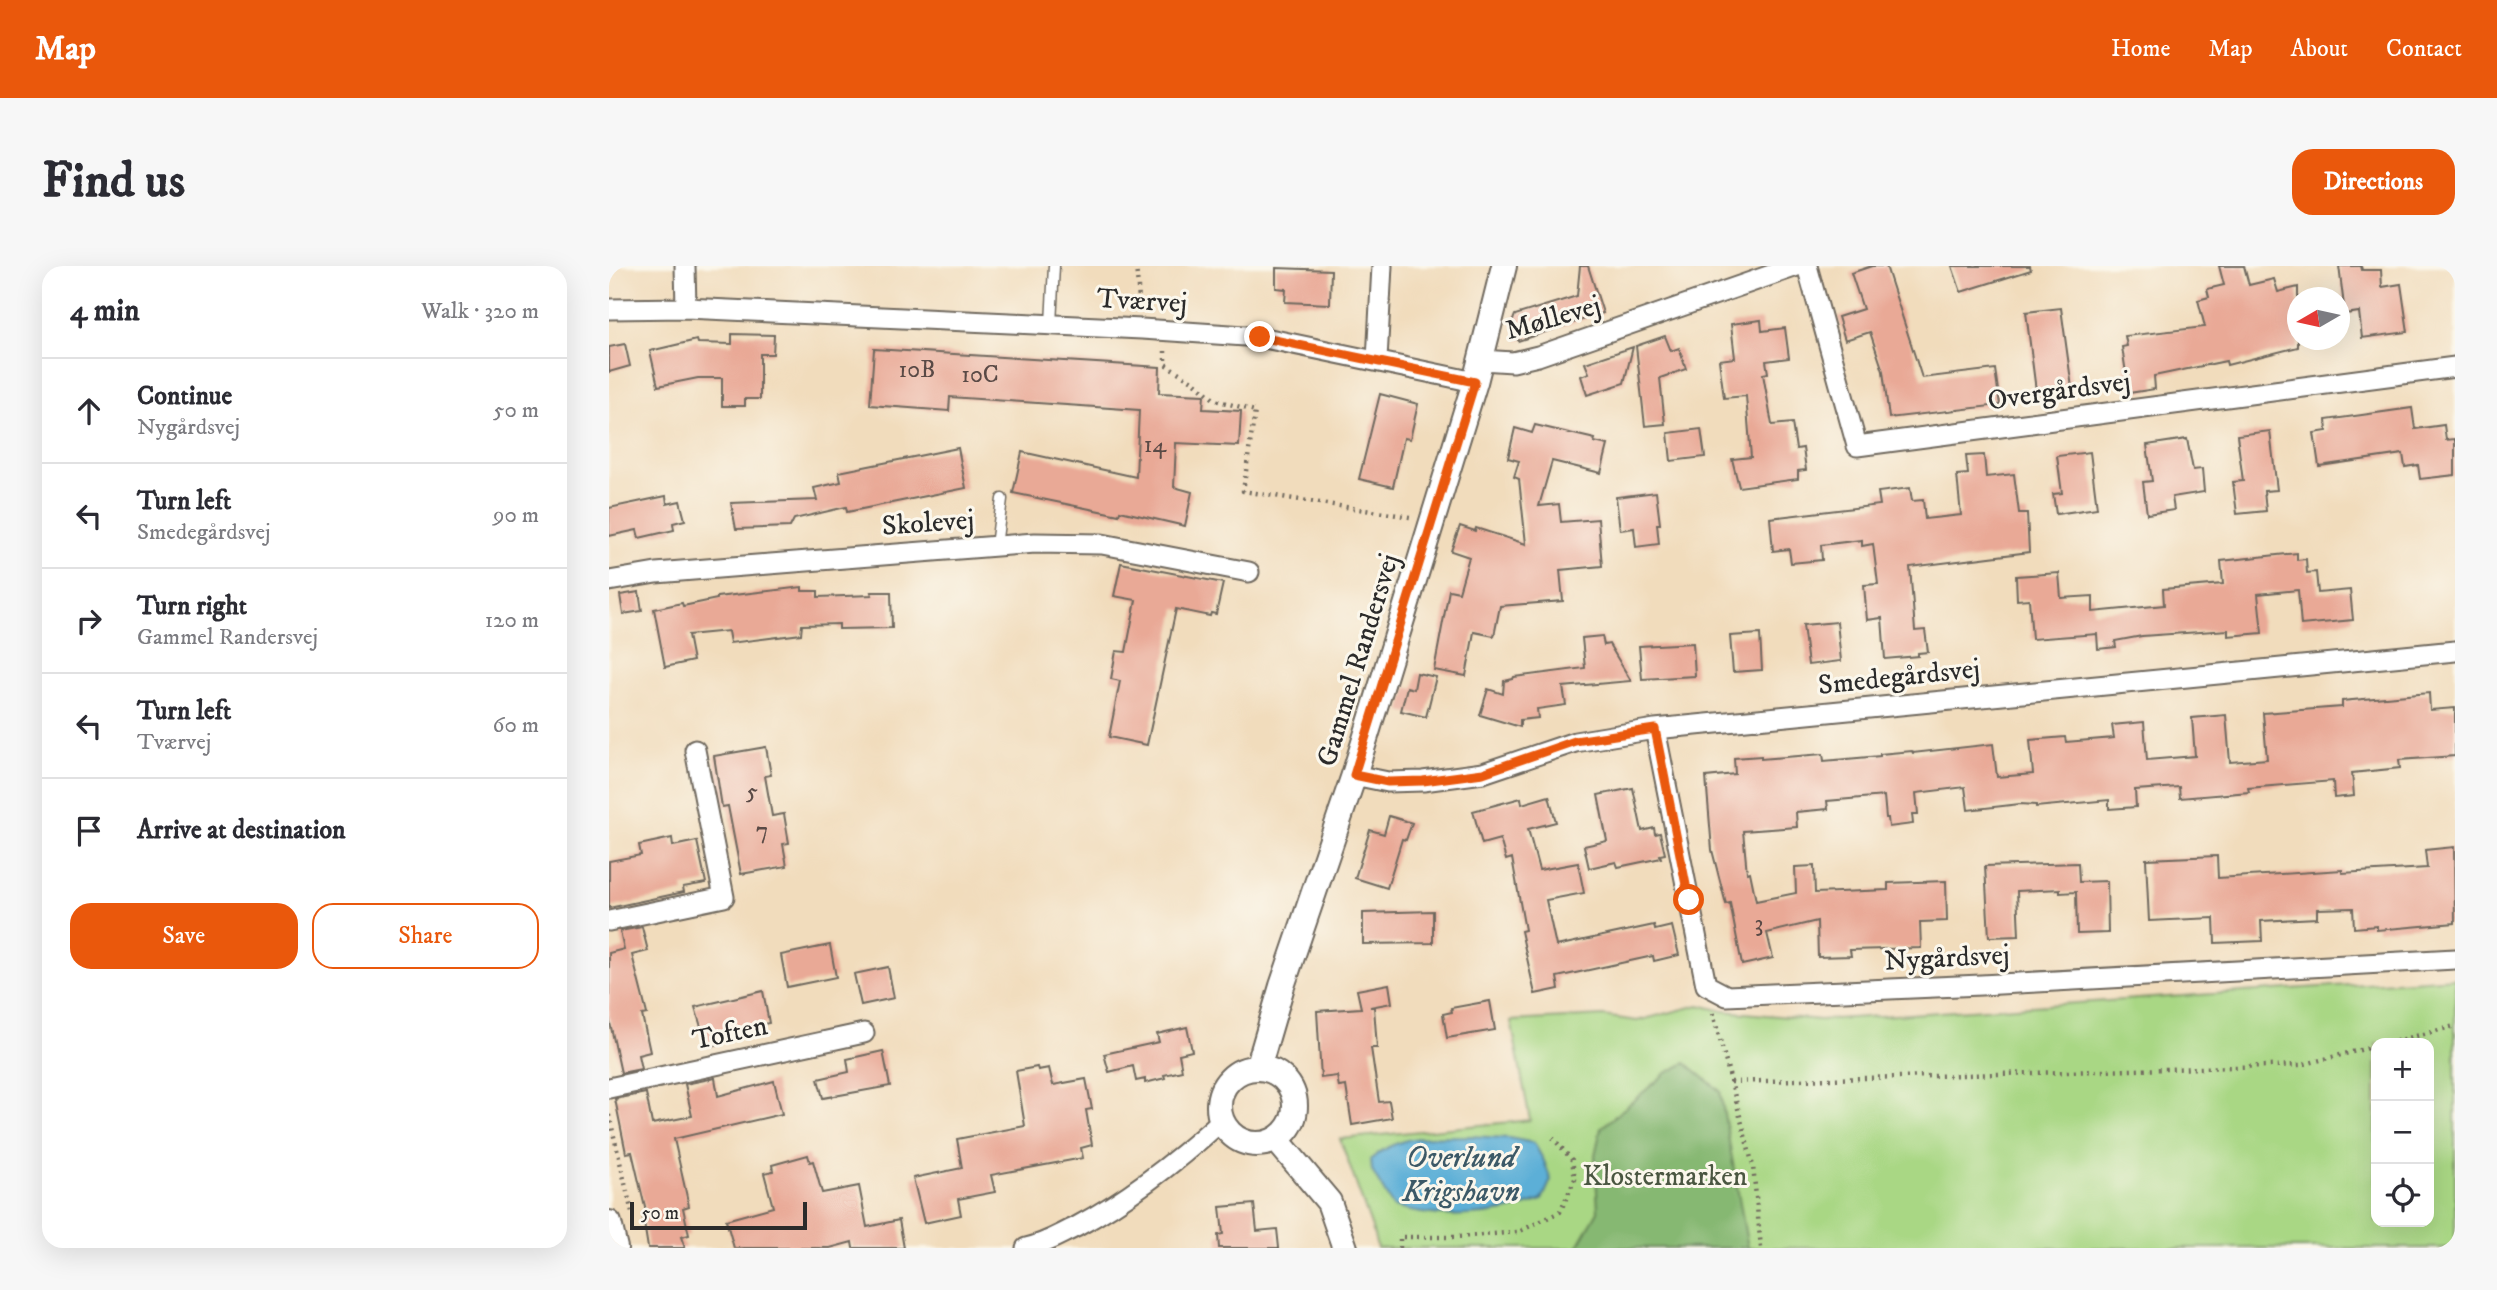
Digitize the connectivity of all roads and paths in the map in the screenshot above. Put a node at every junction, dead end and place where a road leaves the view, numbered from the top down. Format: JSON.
{"nodes":[{"id":1,"x":685,"y":266,"type":"edge"},
{"id":2,"x":1054,"y":266,"type":"edge"},
{"id":3,"x":1136,"y":266,"type":"edge"},
{"id":4,"x":1382,"y":266,"type":"edge"},
{"id":5,"x":1504,"y":266,"type":"edge"},
{"id":6,"x":1797,"y":266,"type":"edge"},
{"id":7,"x":1807,"y":266,"type":"edge"},
{"id":8,"x":686,"y":308,"type":"junction"},
{"id":9,"x":609,"y":309,"type":"edge"},
{"id":10,"x":1051,"y":324,"type":"junction"},
{"id":11,"x":1142,"y":329,"type":"junction"},
{"id":12,"x":1167,"y":330,"type":"junction"},
{"id":13,"x":1377,"y":360,"type":"junction"},
{"id":14,"x":2455,"y":367,"type":"edge"},
{"id":15,"x":1478,"y":371,"type":"junction"},
{"id":16,"x":1002,"y":499,"type":"dead end"},
{"id":17,"x":1431,"y":520,"type":"junction"},
{"id":18,"x":996,"y":546,"type":"junction"},
{"id":19,"x":1249,"y":572,"type":"dead end"},
{"id":20,"x":609,"y":581,"type":"edge"},
{"id":21,"x":2455,"y":651,"type":"edge"},
{"id":22,"x":1655,"y":729,"type":"junction"},
{"id":23,"x":695,"y":750,"type":"dead end"},
{"id":24,"x":1354,"y":775,"type":"junction"},
{"id":25,"x":609,"y":921,"type":"edge"},
{"id":26,"x":2455,"y":959,"type":"edge"},
{"id":27,"x":1706,"y":985,"type":"junction"},
{"id":28,"x":2455,"y":1027,"type":"edge"},
{"id":29,"x":864,"y":1033,"type":"dead end"},
{"id":30,"x":2410,"y":1038,"type":"edge"},
{"id":31,"x":2371,"y":1047,"type":"edge"},
{"id":32,"x":1258,"y":1068,"type":"junction"},
{"id":33,"x":1731,"y":1082,"type":"junction"},
{"id":34,"x":609,"y":1088,"type":"edge"},
{"id":35,"x":609,"y":1115,"type":"edge"},
{"id":36,"x":1221,"y":1121,"type":"junction"},
{"id":37,"x":1553,"y":1138,"type":"dead end"},
{"id":38,"x":1276,"y":1139,"type":"junction"},
{"id":39,"x":609,"y":1223,"type":"edge"},
{"id":40,"x":635,"y":1224,"type":"dead end"},
{"id":41,"x":615,"y":1248,"type":"edge"},
{"id":42,"x":1026,"y":1248,"type":"edge"},
{"id":43,"x":1345,"y":1248,"type":"edge"},
{"id":44,"x":1400,"y":1248,"type":"edge"},
{"id":45,"x":1761,"y":1248,"type":"edge"}],
"edges":[{"from":1,"to":8,"type":"street"},
{"from":2,"to":10,"type":"lane"},
{"from":3,"to":11,"type":"path"},
{"from":4,"to":13,"type":"street"},
{"from":5,"to":15,"type":"street","name":"Gammel Randersvej"},
{"from":6,"to":15,"type":"street","name":"Møllevej"},
{"from":7,"to":14,"type":"street","name":"Overgårdsvej"},
{"from":8,"to":9,"type":"street","name":"Tværvej"},
{"from":8,"to":10,"type":"street","name":"Tværvej"},
{"from":10,"to":11,"type":"street","name":"Tværvej"},
{"from":11,"to":12,"type":"street","name":"Tværvej"},
{"from":12,"to":13,"type":"street","name":"Tværvej"},
{"from":12,"to":17,"type":"path"},
{"from":13,"to":15,"type":"street","name":"Tværvej"},
{"from":15,"to":17,"type":"street","name":"Gammel Randersvej"},
{"from":16,"to":18,"type":"lane"},
{"from":17,"to":24,"type":"street","name":"Gammel Randersvej"},
{"from":18,"to":19,"type":"street","name":"Skolevej"},
{"from":18,"to":20,"type":"street","name":"Skolevej"},
{"from":21,"to":22,"type":"street","name":"Smedegårdsvej"},
{"from":22,"to":24,"type":"street","name":"Smedegårdsvej"},
{"from":22,"to":27,"type":"street"},
{"from":23,"to":25,"type":"street"},
{"from":24,"to":32,"type":"street","name":"Gammel Randersvej"},
{"from":26,"to":27,"type":"street","name":"Nygårdsvej"},
{"from":27,"to":33,"type":"path"},
{"from":28,"to":30,"type":"path"},
{"from":29,"to":34,"type":"street","name":"Toften"},
{"from":31,"to":33,"type":"path"},
{"from":32,"to":36,"type":"street"},
{"from":32,"to":38,"type":"street"},
{"from":33,"to":45,"type":"path"},
{"from":35,"to":40,"type":"path"},
{"from":36,"to":38,"type":"street"},
{"from":36,"to":42,"type":"street"},
{"from":37,"to":44,"type":"path"},
{"from":38,"to":43,"type":"street"},
{"from":39,"to":41,"type":"street"}]}
